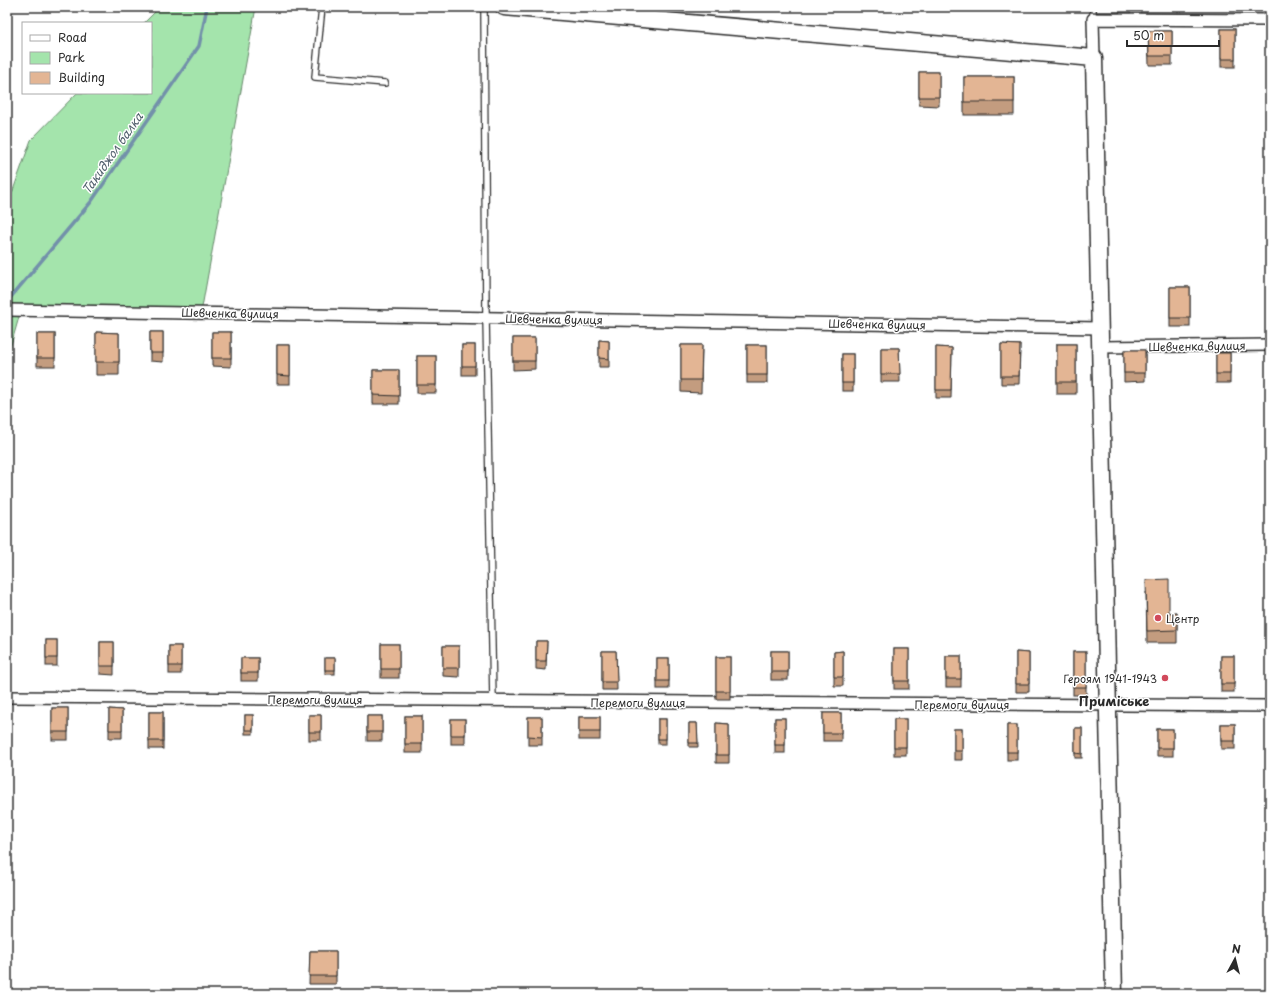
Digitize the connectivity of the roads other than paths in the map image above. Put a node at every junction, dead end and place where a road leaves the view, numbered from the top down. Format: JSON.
{"nodes":[{"id":1,"x":322,"y":7,"type":"edge"},
{"id":2,"x":484,"y":7,"type":"edge"},
{"id":3,"x":504,"y":7,"type":"edge"},
{"id":4,"x":1093,"y":7,"type":"edge"},
{"id":5,"x":1093,"y":19,"type":"junction"},
{"id":6,"x":1270,"y":20,"type":"edge"},
{"id":7,"x":1094,"y":58,"type":"junction"},
{"id":8,"x":385,"y":83,"type":"dead end"},
{"id":9,"x":7,"y":310,"type":"edge"},
{"id":10,"x":486,"y":318,"type":"junction"},
{"id":11,"x":1100,"y":328,"type":"junction"},
{"id":12,"x":1270,"y":345,"type":"edge"},
{"id":13,"x":1100,"y":347,"type":"junction"},
{"id":14,"x":7,"y":697,"type":"edge"},
{"id":15,"x":493,"y":701,"type":"junction"},
{"id":16,"x":1108,"y":706,"type":"junction"},
{"id":17,"x":1270,"y":706,"type":"edge"},
{"id":18,"x":1114,"y":994,"type":"edge"}],
"edges":[{"from":1,"to":8,"type":"lane"},
{"from":2,"to":10,"type":"lane"},
{"from":3,"to":7,"type":"street"},
{"from":4,"to":5,"type":"lane"},
{"from":5,"to":6,"type":"street"},
{"from":5,"to":7,"type":"street"},
{"from":7,"to":11,"type":"street"},
{"from":9,"to":10,"type":"street","name":"Шевченка вулиця"},
{"from":10,"to":11,"type":"street","name":"Шевченка вулиця"},
{"from":10,"to":15,"type":"lane"},
{"from":11,"to":13,"type":"street"},
{"from":12,"to":13,"type":"street","name":"Шевченка вулиця"},
{"from":13,"to":16,"type":"street"},
{"from":14,"to":15,"type":"street","name":"Перемоги вулиця"},
{"from":15,"to":16,"type":"street","name":"Перемоги вулиця"},
{"from":16,"to":17,"type":"street","name":"Перемоги вулиця"},
{"from":16,"to":18,"type":"street"}]}
